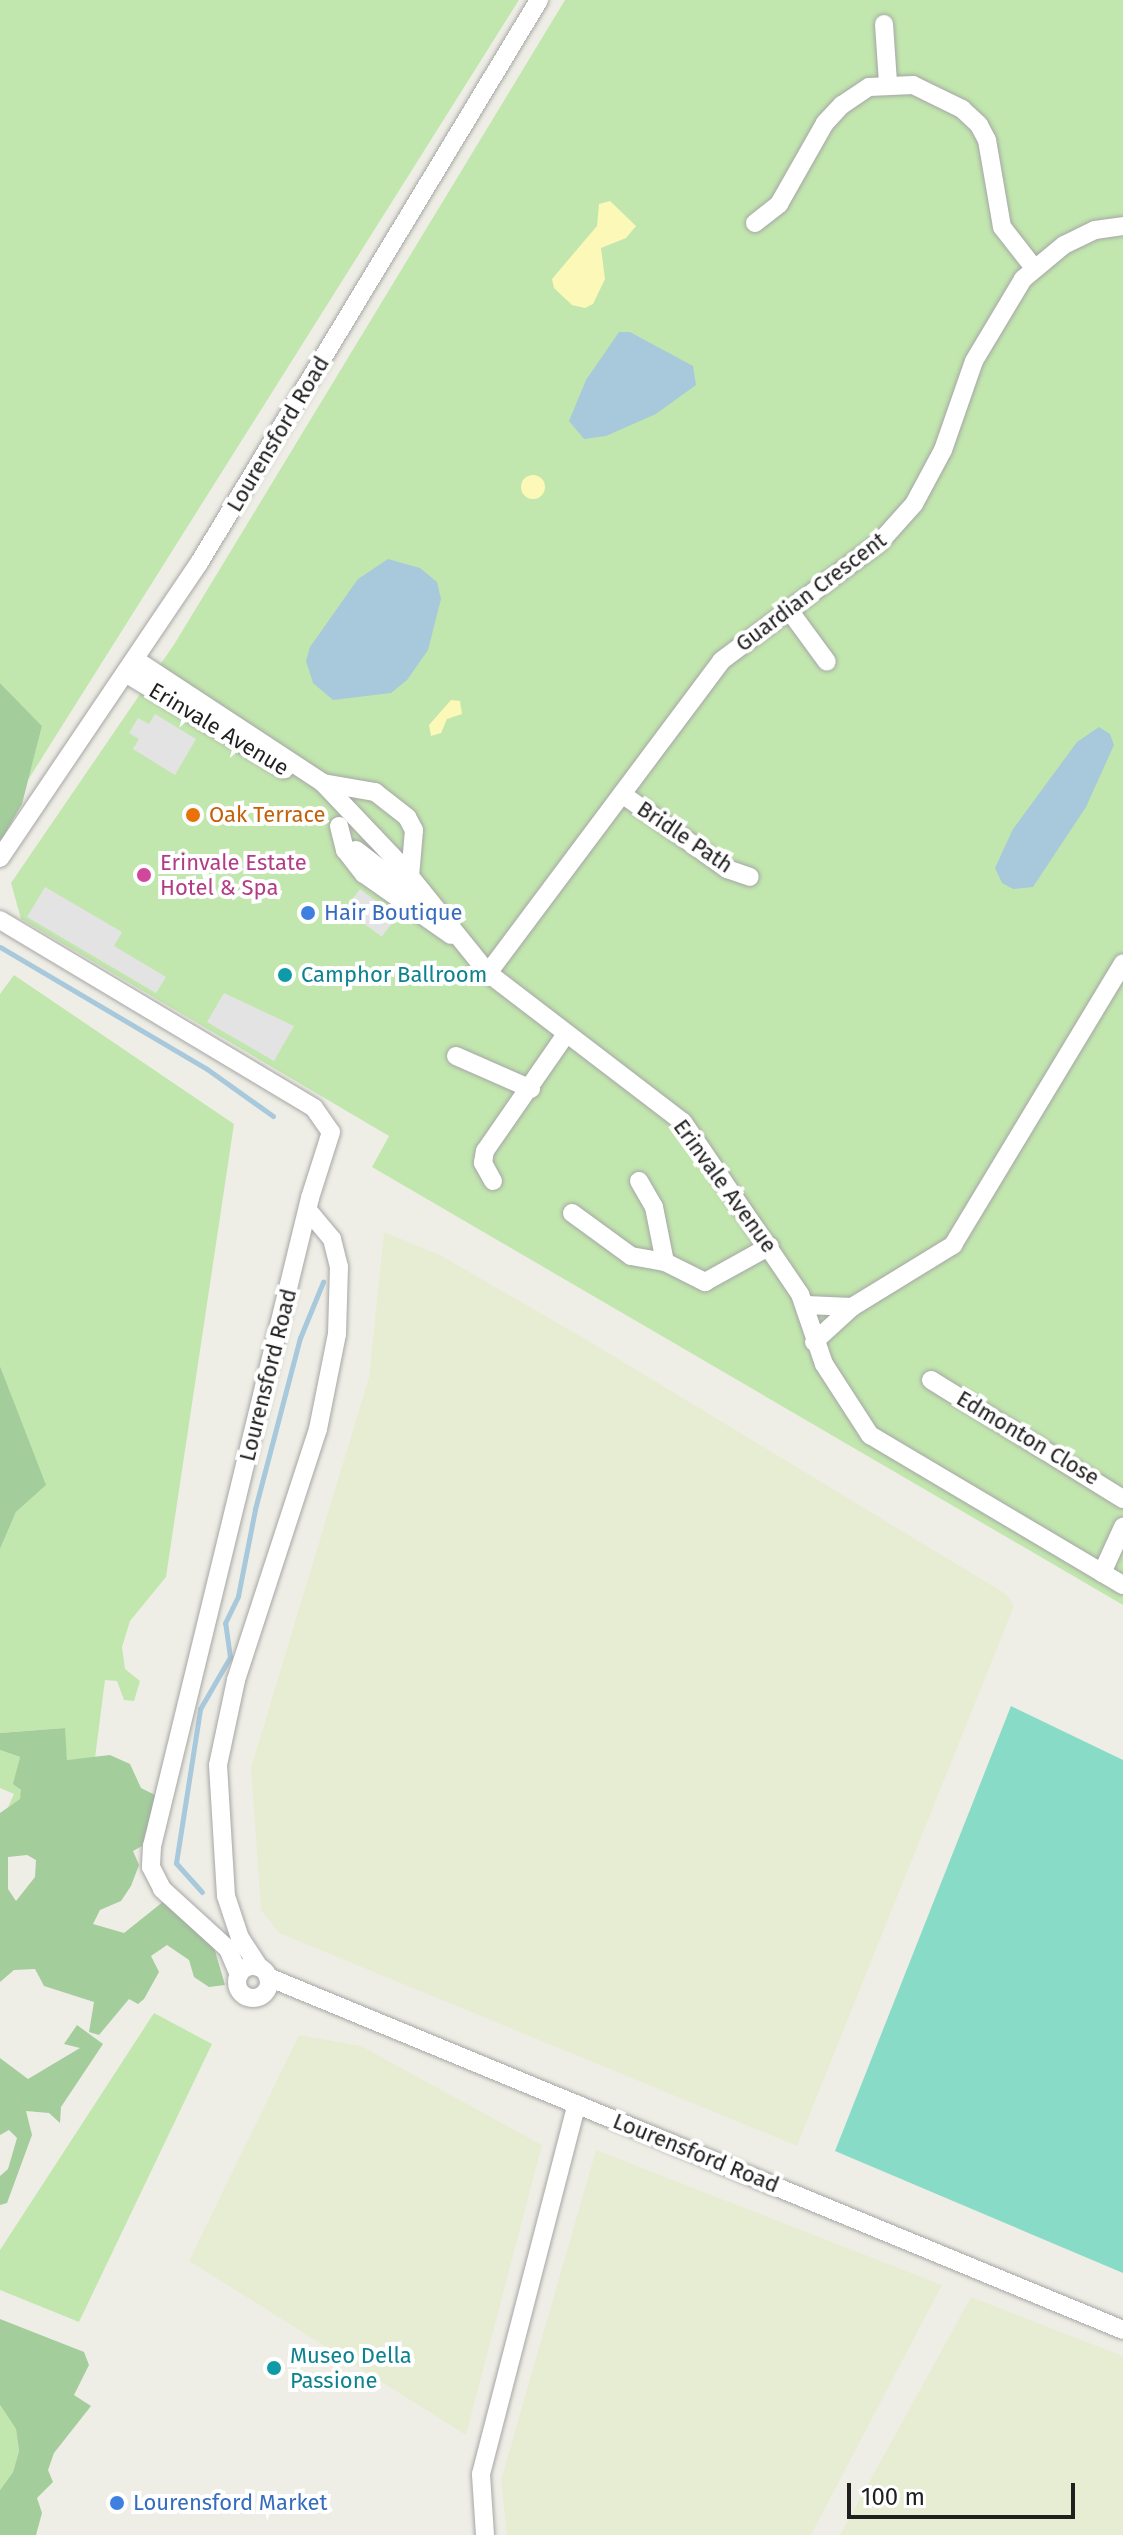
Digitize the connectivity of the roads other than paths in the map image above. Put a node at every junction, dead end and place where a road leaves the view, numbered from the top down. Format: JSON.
{"nodes":[{"id":1,"x":539,"y":0,"type":"edge"},
{"id":2,"x":884,"y":24,"type":"dead end"},
{"id":3,"x":888,"y":83,"type":"junction"},
{"id":4,"x":755,"y":223,"type":"dead end"},
{"id":5,"x":1123,"y":226,"type":"edge"},
{"id":6,"x":1034,"y":268,"type":"junction"},
{"id":7,"x":789,"y":610,"type":"junction"},
{"id":8,"x":827,"y":662,"type":"dead end"},
{"id":9,"x":132,"y":667,"type":"junction"},
{"id":10,"x":323,"y":785,"type":"junction"},
{"id":11,"x":622,"y":794,"type":"junction"},
{"id":12,"x":339,"y":826,"type":"junction"},
{"id":13,"x":0,"y":858,"type":"edge"},
{"id":14,"x":410,"y":877,"type":"junction"},
{"id":15,"x":750,"y":877,"type":"dead end"},
{"id":16,"x":437,"y":910,"type":"junction"},
{"id":17,"x":0,"y":920,"type":"edge"},
{"id":18,"x":464,"y":942,"type":"junction"},
{"id":19,"x":1123,"y":963,"type":"edge"},
{"id":20,"x":488,"y":973,"type":"junction"},
{"id":21,"x":566,"y":1034,"type":"junction"},
{"id":22,"x":456,"y":1056,"type":"dead end"},
{"id":23,"x":531,"y":1089,"type":"junction"},
{"id":24,"x":493,"y":1181,"type":"dead end"},
{"id":25,"x":639,"y":1181,"type":"dead end"},
{"id":26,"x":308,"y":1210,"type":"junction"},
{"id":27,"x":572,"y":1213,"type":"dead end"},
{"id":28,"x":770,"y":1246,"type":"junction"},
{"id":29,"x":665,"y":1262,"type":"junction"},
{"id":30,"x":806,"y":1305,"type":"junction"},
{"id":31,"x":852,"y":1307,"type":"junction"},
{"id":32,"x":814,"y":1342,"type":"junction"},
{"id":33,"x":931,"y":1380,"type":"dead end"},
{"id":34,"x":1123,"y":1499,"type":"edge"},
{"id":35,"x":1123,"y":1527,"type":"edge"},
{"id":36,"x":1102,"y":1573,"type":"junction"},
{"id":37,"x":1123,"y":1585,"type":"edge"},
{"id":38,"x":263,"y":1972,"type":"junction"},
{"id":39,"x":239,"y":1975,"type":"junction"},
{"id":40,"x":577,"y":2104,"type":"junction"},
{"id":41,"x":1123,"y":2330,"type":"edge"},
{"id":42,"x":485,"y":2535,"type":"edge"}],
"edges":[{"from":1,"to":9,"type":"street","name":"Lourensford Road"},
{"from":2,"to":3,"type":"street"},
{"from":3,"to":4,"type":"street"},
{"from":3,"to":6,"type":"street"},
{"from":5,"to":6,"type":"street","name":"Guardian Crescent"},
{"from":6,"to":7,"type":"street","name":"Guardian Crescent"},
{"from":7,"to":8,"type":"street"},
{"from":7,"to":11,"type":"street","name":"Guardian Crescent"},
{"from":9,"to":10,"type":"street","name":"Erinvale Avenue"},
{"from":9,"to":13,"type":"street","name":"Lourensford Road"},
{"from":10,"to":12,"type":"street"},
{"from":10,"to":14,"type":"street","name":"Erinvale Avenue"},
{"from":10,"to":14,"type":"street"},
{"from":11,"to":15,"type":"street","name":"Bridle Path"},
{"from":11,"to":20,"type":"street","name":"Guardian Crescent"},
{"from":12,"to":16,"type":"street"},
{"from":12,"to":18,"type":"street"},
{"from":14,"to":16,"type":"street","name":"Erinvale Avenue"},
{"from":16,"to":18,"type":"street","name":"Erinvale Avenue"},
{"from":17,"to":26,"type":"street","name":"Lourensford Road"},
{"from":18,"to":20,"type":"street","name":"Erinvale Avenue"},
{"from":19,"to":31,"type":"street"},
{"from":20,"to":21,"type":"street","name":"Erinvale Avenue"},
{"from":21,"to":23,"type":"street"},
{"from":21,"to":28,"type":"street","name":"Erinvale Avenue"},
{"from":22,"to":23,"type":"street"},
{"from":23,"to":24,"type":"street"},
{"from":25,"to":29,"type":"street"},
{"from":26,"to":38,"type":"street"},
{"from":26,"to":39,"type":"street","name":"Lourensford Road"},
{"from":27,"to":29,"type":"street"},
{"from":28,"to":29,"type":"street"},
{"from":28,"to":30,"type":"street","name":"Erinvale Avenue"},
{"from":30,"to":31,"type":"street"},
{"from":30,"to":32,"type":"street","name":"Erinvale Avenue"},
{"from":31,"to":32,"type":"street"},
{"from":32,"to":36,"type":"street","name":"Erinvale Avenue"},
{"from":33,"to":34,"type":"street","name":"Edmonton Close"},
{"from":35,"to":36,"type":"street"},
{"from":36,"to":37,"type":"street","name":"Erinvale Avenue"},
{"from":38,"to":39,"type":"street"},
{"from":38,"to":39,"type":"street"},
{"from":38,"to":40,"type":"street","name":"Lourensford Road"},
{"from":40,"to":41,"type":"street","name":"Lourensford Road"},
{"from":40,"to":42,"type":"street"}]}
